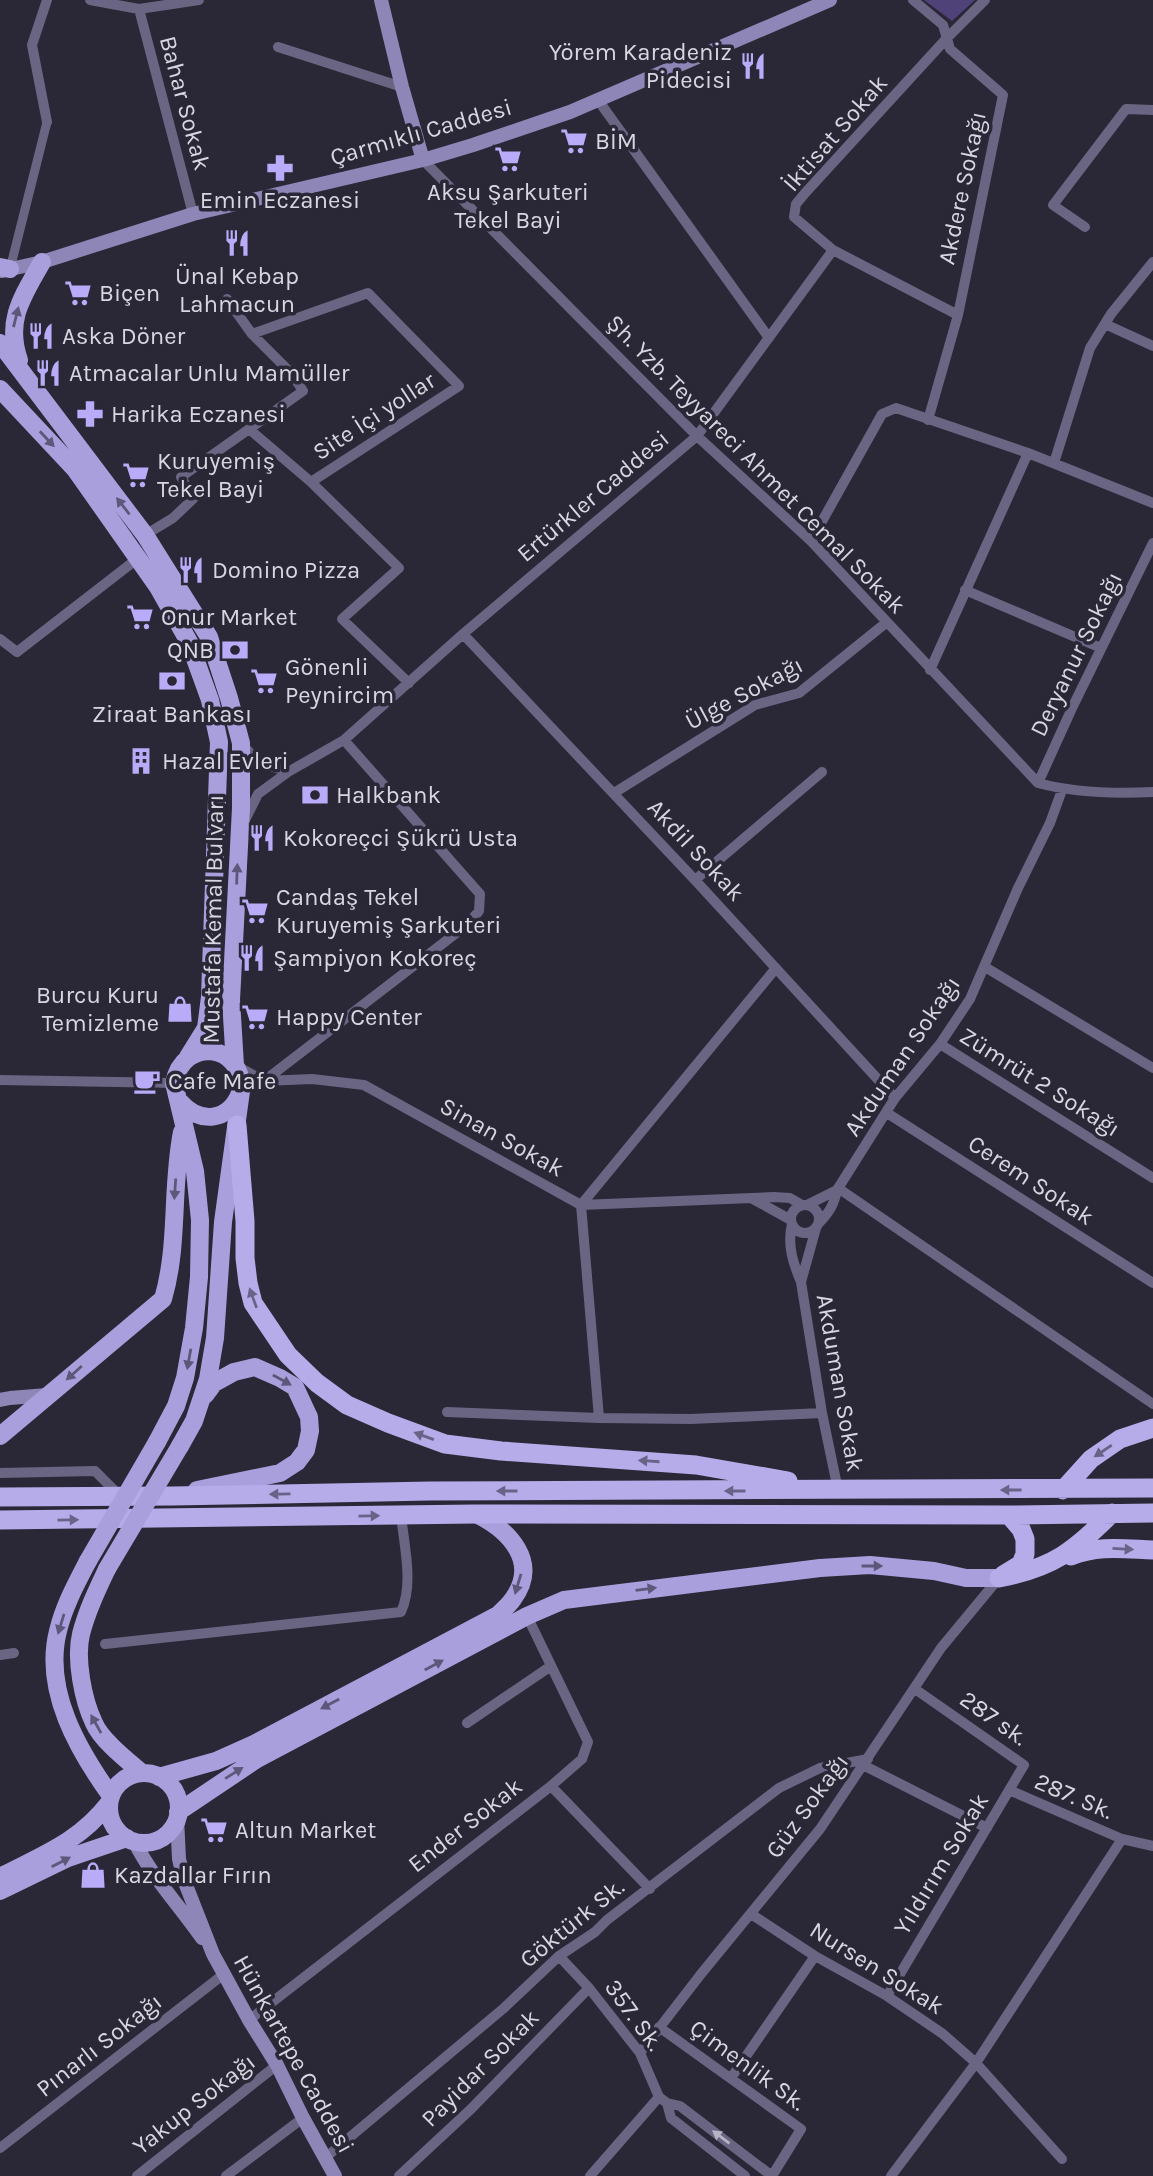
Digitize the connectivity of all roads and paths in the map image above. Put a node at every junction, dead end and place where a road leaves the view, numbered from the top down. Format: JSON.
{"nodes":[{"id":1,"x":47,"y":0,"type":"edge"},
{"id":2,"x":90,"y":0,"type":"edge"},
{"id":3,"x":199,"y":0,"type":"edge"},
{"id":4,"x":381,"y":0,"type":"edge"},
{"id":5,"x":830,"y":0,"type":"edge"},
{"id":6,"x":913,"y":0,"type":"edge"},
{"id":7,"x":985,"y":0,"type":"edge"},
{"id":8,"x":139,"y":9,"type":"junction"},
{"id":9,"x":947,"y":38,"type":"junction"},
{"id":10,"x":278,"y":47,"type":"dead end"},
{"id":11,"x":402,"y":87,"type":"junction"},
{"id":12,"x":598,"y":100,"type":"junction"},
{"id":13,"x":1153,"y":110,"type":"edge"},
{"id":14,"x":47,"y":122,"type":"joint"},
{"id":15,"x":423,"y":160,"type":"junction"},
{"id":16,"x":193,"y":214,"type":"junction"},
{"id":17,"x":1085,"y":227,"type":"dead end"},
{"id":18,"x":833,"y":250,"type":"junction"},
{"id":19,"x":42,"y":261,"type":"junction"},
{"id":20,"x":1153,"y":262,"type":"edge"},
{"id":21,"x":3,"y":272,"type":"edge"},
{"id":22,"x":227,"y":299,"type":"dead end"},
{"id":23,"x":958,"y":315,"type":"junction"},
{"id":24,"x":1105,"y":324,"type":"junction"},
{"id":25,"x":256,"y":337,"type":"junction"},
{"id":26,"x":769,"y":338,"type":"junction"},
{"id":27,"x":0,"y":343,"type":"edge"},
{"id":28,"x":1153,"y":346,"type":"edge"},
{"id":29,"x":24,"y":377,"type":"junction"},
{"id":30,"x":0,"y":389,"type":"edge"},
{"id":31,"x":928,"y":420,"type":"junction"},
{"id":32,"x":249,"y":429,"type":"junction"},
{"id":33,"x":697,"y":436,"type":"junction"},
{"id":34,"x":1028,"y":453,"type":"junction"},
{"id":35,"x":1054,"y":463,"type":"junction"},
{"id":36,"x":311,"y":482,"type":"junction"},
{"id":37,"x":1153,"y":503,"type":"edge"},
{"id":38,"x":145,"y":535,"type":"junction"},
{"id":39,"x":811,"y":541,"type":"junction"},
{"id":40,"x":1153,"y":543,"type":"edge"},
{"id":41,"x":137,"y":559,"type":"junction"},
{"id":42,"x":965,"y":590,"type":"junction"},
{"id":43,"x":887,"y":622,"type":"junction"},
{"id":44,"x":463,"y":634,"type":"junction"},
{"id":45,"x":0,"y":639,"type":"edge"},
{"id":46,"x":1101,"y":648,"type":"junction"},
{"id":47,"x":930,"y":670,"type":"junction"},
{"id":48,"x":409,"y":682,"type":"junction"},
{"id":49,"x":344,"y":740,"type":"junction"},
{"id":50,"x":241,"y":743,"type":"junction"},
{"id":51,"x":288,"y":772,"type":"junction"},
{"id":52,"x":822,"y":772,"type":"dead end"},
{"id":53,"x":1038,"y":783,"type":"junction"},
{"id":54,"x":1062,"y":790,"type":"junction"},
{"id":55,"x":1153,"y":792,"type":"edge"},
{"id":56,"x":614,"y":793,"type":"junction"},
{"id":57,"x":239,"y":833,"type":"junction"},
{"id":58,"x":695,"y":880,"type":"junction"},
{"id":59,"x":985,"y":967,"type":"junction"},
{"id":60,"x":776,"y":968,"type":"junction"},
{"id":61,"x":940,"y":1044,"type":"junction"},
{"id":62,"x":188,"y":1057,"type":"junction"},
{"id":63,"x":235,"y":1065,"type":"junction"},
{"id":64,"x":1153,"y":1068,"type":"edge"},
{"id":65,"x":0,"y":1080,"type":"edge"},
{"id":66,"x":264,"y":1081,"type":"junction"},
{"id":67,"x":174,"y":1083,"type":"junction"},
{"id":68,"x":241,"y":1091,"type":"junction"},
{"id":69,"x":895,"y":1098,"type":"junction"},
{"id":70,"x":180,"y":1102,"type":"junction"},
{"id":71,"x":887,"y":1113,"type":"junction"},
{"id":72,"x":185,"y":1121,"type":"junction"},
{"id":73,"x":237,"y":1125,"type":"junction"},
{"id":74,"x":1153,"y":1178,"type":"edge"},
{"id":75,"x":838,"y":1189,"type":"junction"},
{"id":76,"x":751,"y":1198,"type":"junction"},
{"id":77,"x":581,"y":1205,"type":"junction"},
{"id":78,"x":805,"y":1205,"type":"junction"},
{"id":79,"x":791,"y":1222,"type":"junction"},
{"id":80,"x":817,"y":1226,"type":"junction"},
{"id":81,"x":801,"y":1282,"type":"junction"},
{"id":82,"x":1153,"y":1283,"type":"edge"},
{"id":83,"x":47,"y":1395,"type":"junction"},
{"id":84,"x":202,"y":1397,"type":"junction"},
{"id":85,"x":0,"y":1400,"type":"edge"},
{"id":86,"x":1153,"y":1404,"type":"edge"},
{"id":87,"x":447,"y":1412,"type":"dead end"},
{"id":88,"x":822,"y":1413,"type":"junction"},
{"id":89,"x":599,"y":1418,"type":"junction"},
{"id":90,"x":1153,"y":1428,"type":"edge"},
{"id":91,"x":0,"y":1436,"type":"edge"},
{"id":92,"x":0,"y":1473,"type":"edge"},
{"id":93,"x":1153,"y":1488,"type":"edge"},
{"id":94,"x":838,"y":1490,"type":"junction"},
{"id":95,"x":1063,"y":1490,"type":"junction"},
{"id":96,"x":120,"y":1496,"type":"junction"},
{"id":97,"x":173,"y":1496,"type":"junction"},
{"id":98,"x":0,"y":1497,"type":"edge"},
{"id":99,"x":1112,"y":1513,"type":"junction"},
{"id":100,"x":1153,"y":1513,"type":"edge"},
{"id":101,"x":476,"y":1514,"type":"junction"},
{"id":102,"x":401,"y":1515,"type":"junction"},
{"id":103,"x":1009,"y":1515,"type":"junction"},
{"id":104,"x":0,"y":1520,"type":"edge"},
{"id":105,"x":1153,"y":1550,"type":"edge"},
{"id":106,"x":1047,"y":1565,"type":"junction"},
{"id":107,"x":999,"y":1578,"type":"junction"},
{"id":108,"x":527,"y":1616,"type":"junction"},
{"id":109,"x":105,"y":1644,"type":"dead end"},
{"id":110,"x":14,"y":1653,"type":"dead end"},
{"id":111,"x":0,"y":1655,"type":"edge"},
{"id":112,"x":551,"y":1666,"type":"junction"},
{"id":113,"x":915,"y":1689,"type":"junction"},
{"id":114,"x":467,"y":1723,"type":"dead end"},
{"id":115,"x":866,"y":1762,"type":"junction"},
{"id":116,"x":151,"y":1775,"type":"junction"},
{"id":117,"x":551,"y":1786,"type":"junction"},
{"id":118,"x":1009,"y":1790,"type":"junction"},
{"id":119,"x":110,"y":1800,"type":"junction"},
{"id":120,"x":178,"y":1815,"type":"junction"},
{"id":121,"x":987,"y":1828,"type":"junction"},
{"id":122,"x":1122,"y":1839,"type":"junction"},
{"id":123,"x":130,"y":1840,"type":"junction"},
{"id":124,"x":1153,"y":1846,"type":"edge"},
{"id":125,"x":0,"y":1877,"type":"edge"},
{"id":126,"x":650,"y":1889,"type":"junction"},
{"id":127,"x":0,"y":1891,"type":"edge"},
{"id":128,"x":751,"y":1914,"type":"junction"},
{"id":129,"x":213,"y":1954,"type":"junction"},
{"id":130,"x":559,"y":1956,"type":"junction"},
{"id":131,"x":815,"y":1956,"type":"junction"},
{"id":132,"x":225,"y":1974,"type":"junction"},
{"id":133,"x":589,"y":1988,"type":"junction"},
{"id":134,"x":887,"y":1996,"type":"junction"},
{"id":135,"x":248,"y":2020,"type":"junction"},
{"id":136,"x":659,"y":2027,"type":"junction"},
{"id":137,"x":640,"y":2053,"type":"junction"},
{"id":138,"x":976,"y":2063,"type":"junction"},
{"id":139,"x":277,"y":2065,"type":"junction"},
{"id":140,"x":731,"y":2078,"type":"junction"},
{"id":141,"x":663,"y":2100,"type":"junction"},
{"id":142,"x":303,"y":2118,"type":"junction"},
{"id":143,"x":0,"y":2148,"type":"edge"},
{"id":144,"x":325,"y":2158,"type":"junction"},
{"id":145,"x":1062,"y":2159,"type":"dead end"},
{"id":146,"x":137,"y":2176,"type":"edge"},
{"id":147,"x":226,"y":2176,"type":"edge"},
{"id":148,"x":335,"y":2176,"type":"edge"},
{"id":149,"x":399,"y":2176,"type":"edge"},
{"id":150,"x":590,"y":2176,"type":"edge"},
{"id":151,"x":745,"y":2176,"type":"edge"},
{"id":152,"x":772,"y":2176,"type":"edge"},
{"id":153,"x":891,"y":2176,"type":"edge"}],
"edges":[{"from":1,"to":14,"type":"street"},
{"from":2,"to":8,"type":"street","name":"Bahar Sokak"},
{"from":3,"to":8,"type":"street"},
{"from":4,"to":11,"type":"main road"},
{"from":5,"to":12,"type":"main road","name":"Çarmıklı Caddesi"},
{"from":6,"to":9,"type":"street","name":"Akdere Sokağı"},
{"from":7,"to":9,"type":"street","name":"İktisat Sokak"},
{"from":8,"to":16,"type":"street","name":"Bahar Sokak"},
{"from":9,"to":18,"type":"street","name":"İktisat Sokak"},
{"from":9,"to":23,"type":"street","name":"Akdere Sokağı"},
{"from":10,"to":11,"type":"street"},
{"from":11,"to":15,"type":"main road"},
{"from":12,"to":15,"type":"main road","name":"Çarmıklı Caddesi"},
{"from":12,"to":26,"type":"street"},
{"from":13,"to":17,"type":"street"},
{"from":14,"to":21,"type":"street"},
{"from":15,"to":16,"type":"main road","name":"Çarmıklı Caddesi"},
{"from":15,"to":33,"type":"street","name":"Şh. Yzb. Teyyareci Ahmet Cemal Sokak"},
{"from":16,"to":19,"type":"main road","name":"Çarmıklı Caddesi"},
{"from":18,"to":23,"type":"street","name":"İktisat Sokak"},
{"from":18,"to":26,"type":"street","name":"Ertürkler Caddesi"},
{"from":19,"to":21,"type":"main road","name":"Çarmıklı Caddesi"},
{"from":29,"to":19,"type":"main road","one_way":true},
{"from":20,"to":24,"type":"street"},
{"from":22,"to":25,"type":"street"},
{"from":23,"to":31,"type":"street","name":"Akdere Sokağı"},
{"from":24,"to":28,"type":"street"},
{"from":24,"to":35,"type":"street"},
{"from":25,"to":32,"type":"street"},
{"from":25,"to":36,"type":"street","name":"Site İçi yollar"},
{"from":26,"to":33,"type":"street","name":"Ertürkler Caddesi"},
{"from":27,"to":29,"type":"main road","name":"Mustafa Kemal Bulvarı"},
{"from":38,"to":29,"type":"main road","name":"Mustafa Kemal Bulvarı","one_way":true},
{"from":30,"to":41,"type":"main road","name":"Mustafa Kemal Bulvarı","one_way":true},
{"from":31,"to":34,"type":"street"},
{"from":31,"to":39,"type":"street"},
{"from":32,"to":36,"type":"street","name":"Site İçi yollar"},
{"from":32,"to":38,"type":"street"},
{"from":33,"to":39,"type":"street","name":"Şh. Yzb. Teyyareci Ahmet Cemal Sokak"},
{"from":33,"to":44,"type":"street","name":"Ertürkler Caddesi"},
{"from":34,"to":35,"type":"street"},
{"from":34,"to":42,"type":"street"},
{"from":35,"to":37,"type":"street"},
{"from":36,"to":48,"type":"street","name":"Site İçi yollar"},
{"from":38,"to":50,"type":"main road","name":"Mustafa Kemal Bulvarı"},
{"from":39,"to":43,"type":"street","name":"Şh. Yzb. Teyyareci Ahmet Cemal Sokak"},
{"from":40,"to":46,"type":"street","name":"Deryanur Sokağı"},
{"from":41,"to":45,"type":"street"},
{"from":41,"to":62,"type":"main road","name":"Mustafa Kemal Bulvarı"},
{"from":42,"to":46,"type":"street"},
{"from":42,"to":47,"type":"street"},
{"from":43,"to":47,"type":"street","name":"Şh. Yzb. Teyyareci Ahmet Cemal Sokak"},
{"from":43,"to":56,"type":"street","name":"Ülge Sokağı"},
{"from":44,"to":48,"type":"street","name":"Ertürkler Caddesi"},
{"from":44,"to":56,"type":"street","name":"Akdil Sokak"},
{"from":46,"to":53,"type":"street","name":"Deryanur Sokağı"},
{"from":47,"to":53,"type":"street","name":"Şh. Yzb. Teyyareci Ahmet Cemal Sokak"},
{"from":48,"to":49,"type":"street","name":"Ertürkler Caddesi"},
{"from":49,"to":51,"type":"street","name":"Ertürkler Caddesi"},
{"from":49,"to":66,"type":"street"},
{"from":50,"to":51,"type":"street"},
{"from":50,"to":57,"type":"main road","name":"Mustafa Kemal Bulvarı"},
{"from":51,"to":57,"type":"street","name":"Ertürkler Caddesi"},
{"from":52,"to":58,"type":"street"},
{"from":53,"to":54,"type":"street"},
{"from":54,"to":55,"type":"street"},
{"from":54,"to":59,"type":"street","name":"Akduman Sokağı"},
{"from":56,"to":58,"type":"street","name":"Akdil Sokak"},
{"from":63,"to":57,"type":"main road","name":"Mustafa Kemal Bulvarı","one_way":true},
{"from":58,"to":60,"type":"street","name":"Akdil Sokak"},
{"from":59,"to":61,"type":"street","name":"Akduman Sokağı"},
{"from":59,"to":64,"type":"street"},
{"from":60,"to":69,"type":"street","name":"Akdil Sokak"},
{"from":60,"to":77,"type":"street"},
{"from":61,"to":69,"type":"street","name":"Akduman Sokağı"},
{"from":61,"to":74,"type":"street","name":"Zümrüt 2 Sokağı"},
{"from":62,"to":63,"type":"main road"},
{"from":62,"to":67,"type":"main road"},
{"from":63,"to":66,"type":"street"},
{"from":63,"to":68,"type":"main road"},
{"from":65,"to":67,"type":"street"},
{"from":66,"to":68,"type":"street","name":"Sinan Sokak"},
{"from":66,"to":77,"type":"street","name":"Sinan Sokak"},
{"from":67,"to":70,"type":"main road"},
{"from":68,"to":70,"type":"main road"},
{"from":68,"to":73,"type":"main road"},
{"from":69,"to":71,"type":"street","name":"Akduman Sokağı"},
{"from":70,"to":72,"type":"main road"},
{"from":71,"to":75,"type":"street","name":"Akduman Sokağı"},
{"from":71,"to":82,"type":"street","name":"Cerem Sokak"},
{"from":72,"to":83,"type":"main road","one_way":true},
{"from":72,"to":119,"type":"main road","one_way":true,"bridge":true},
{"from":73,"to":84,"type":"main road"},
{"from":94,"to":73,"type":"highway","one_way":true},
{"from":75,"to":78,"type":"street"},
{"from":75,"to":80,"type":"street","name":"Akduman Sokağı"},
{"from":75,"to":86,"type":"street"},
{"from":76,"to":77,"type":"street","name":"Sinan Sokak"},
{"from":76,"to":78,"type":"street","name":"Sinan Sokak"},
{"from":76,"to":79,"type":"street"},
{"from":77,"to":89,"type":"street"},
{"from":78,"to":79,"type":"street"},
{"from":78,"to":80,"type":"street"},
{"from":79,"to":80,"type":"street"},
{"from":79,"to":81,"type":"street","name":"Akduman Sokak"},
{"from":80,"to":81,"type":"street","name":"Akduman Sokak"},
{"from":81,"to":88,"type":"street","name":"Akduman Sokak"},
{"from":83,"to":85,"type":"main road"},
{"from":83,"to":91,"type":"main road"},
{"from":84,"to":97,"type":"main road","one_way":true},
{"from":116,"to":84,"type":"main road","one_way":true,"bridge":true},
{"from":87,"to":89,"type":"street"},
{"from":88,"to":89,"type":"street"},
{"from":88,"to":94,"type":"street","name":"Akduman Sokak"},
{"from":90,"to":95,"type":"highway","one_way":true},
{"from":92,"to":96,"type":"street"},
{"from":93,"to":95,"type":"highway"},
{"from":95,"to":94,"type":"highway","one_way":true},
{"from":94,"to":97,"type":"highway","one_way":true},
{"from":96,"to":97,"type":"highway"},
{"from":96,"to":98,"type":"highway"},
{"from":99,"to":100,"type":"highway"},
{"from":99,"to":103,"type":"highway"},
{"from":99,"to":106,"type":"highway"},
{"from":101,"to":102,"type":"highway"},
{"from":101,"to":103,"type":"highway"},
{"from":101,"to":116,"type":"main road","one_way":true},
{"from":104,"to":102,"type":"highway","one_way":true},
{"from":102,"to":109,"type":"street"},
{"from":103,"to":107,"type":"highway"},
{"from":106,"to":105,"type":"highway","one_way":true},
{"from":106,"to":107,"type":"highway"},
{"from":108,"to":107,"type":"main road","one_way":true},
{"from":107,"to":113,"type":"street","name":"Güz Sokağı"},
{"from":108,"to":112,"type":"street","name":"Ender Sokak"},
{"from":120,"to":108,"type":"main road","one_way":true},
{"from":110,"to":111,"type":"street"},
{"from":112,"to":114,"type":"street"},
{"from":112,"to":117,"type":"street","name":"Ender Sokak"},
{"from":113,"to":115,"type":"street","name":"Güz Sokağı"},
{"from":113,"to":118,"type":"street","name":"287 sk."},
{"from":115,"to":121,"type":"street"},
{"from":115,"to":126,"type":"street","name":"Göktürk Sk."},
{"from":115,"to":128,"type":"street","name":"Güz Sokağı"},
{"from":116,"to":119,"type":"main road"},
{"from":116,"to":120,"type":"main road"},
{"from":117,"to":126,"type":"street"},
{"from":117,"to":135,"type":"street","name":"Ender Sokak"},
{"from":118,"to":121,"type":"street","name":"Yıldırım Sokak"},
{"from":118,"to":122,"type":"street","name":"287. Sk."},
{"from":119,"to":123,"type":"main road"},
{"from":119,"to":125,"type":"main road"},
{"from":120,"to":123,"type":"main road"},
{"from":120,"to":129,"type":"main road"},
{"from":121,"to":134,"type":"street","name":"Yıldırım Sokak"},
{"from":122,"to":124,"type":"street","name":"287. Sk."},
{"from":122,"to":138,"type":"street"},
{"from":127,"to":123,"type":"main road","one_way":true},
{"from":123,"to":129,"type":"main road"},
{"from":126,"to":130,"type":"street","name":"Göktürk Sk."},
{"from":128,"to":131,"type":"street","name":"Nursen Sokak"},
{"from":128,"to":136,"type":"street","name":"Güz Sokağı"},
{"from":129,"to":132,"type":"main road","name":"Hünkartepe Caddesi"},
{"from":130,"to":133,"type":"street","name":"357. Sk."},
{"from":130,"to":144,"type":"street","name":"Göktürk Sk."},
{"from":131,"to":134,"type":"street","name":"Nursen Sokak"},
{"from":131,"to":140,"type":"street"},
{"from":132,"to":135,"type":"main road","name":"Hünkartepe Caddesi"},
{"from":132,"to":143,"type":"street","name":"Pınarlı Sokağı"},
{"from":133,"to":137,"type":"street","name":"357. Sk."},
{"from":133,"to":149,"type":"street","name":"Payidar Sokak"},
{"from":134,"to":138,"type":"street","name":"Nursen Sokak"},
{"from":135,"to":139,"type":"main road","name":"Hünkartepe Caddesi"},
{"from":136,"to":137,"type":"street","name":"Güz Sokağı"},
{"from":136,"to":140,"type":"street","name":"Çimenlik Sk."},
{"from":137,"to":141,"type":"street","name":"357. Sk."},
{"from":138,"to":145,"type":"street","name":"Nursen Sokak"},
{"from":138,"to":153,"type":"street"},
{"from":139,"to":142,"type":"main road","name":"Hünkartepe Caddesi"},
{"from":139,"to":146,"type":"street","name":"Yakup Sokağı"},
{"from":140,"to":152,"type":"street","name":"Çimenlik Sk."},
{"from":141,"to":150,"type":"street"},
{"from":141,"to":151,"type":"street","name":"357. Sk."},
{"from":152,"to":141,"type":"street","one_way":true},
{"from":142,"to":144,"type":"main road","name":"Hünkartepe Caddesi"},
{"from":142,"to":147,"type":"street"},
{"from":144,"to":148,"type":"main road","name":"Hünkartepe Caddesi"}]}
